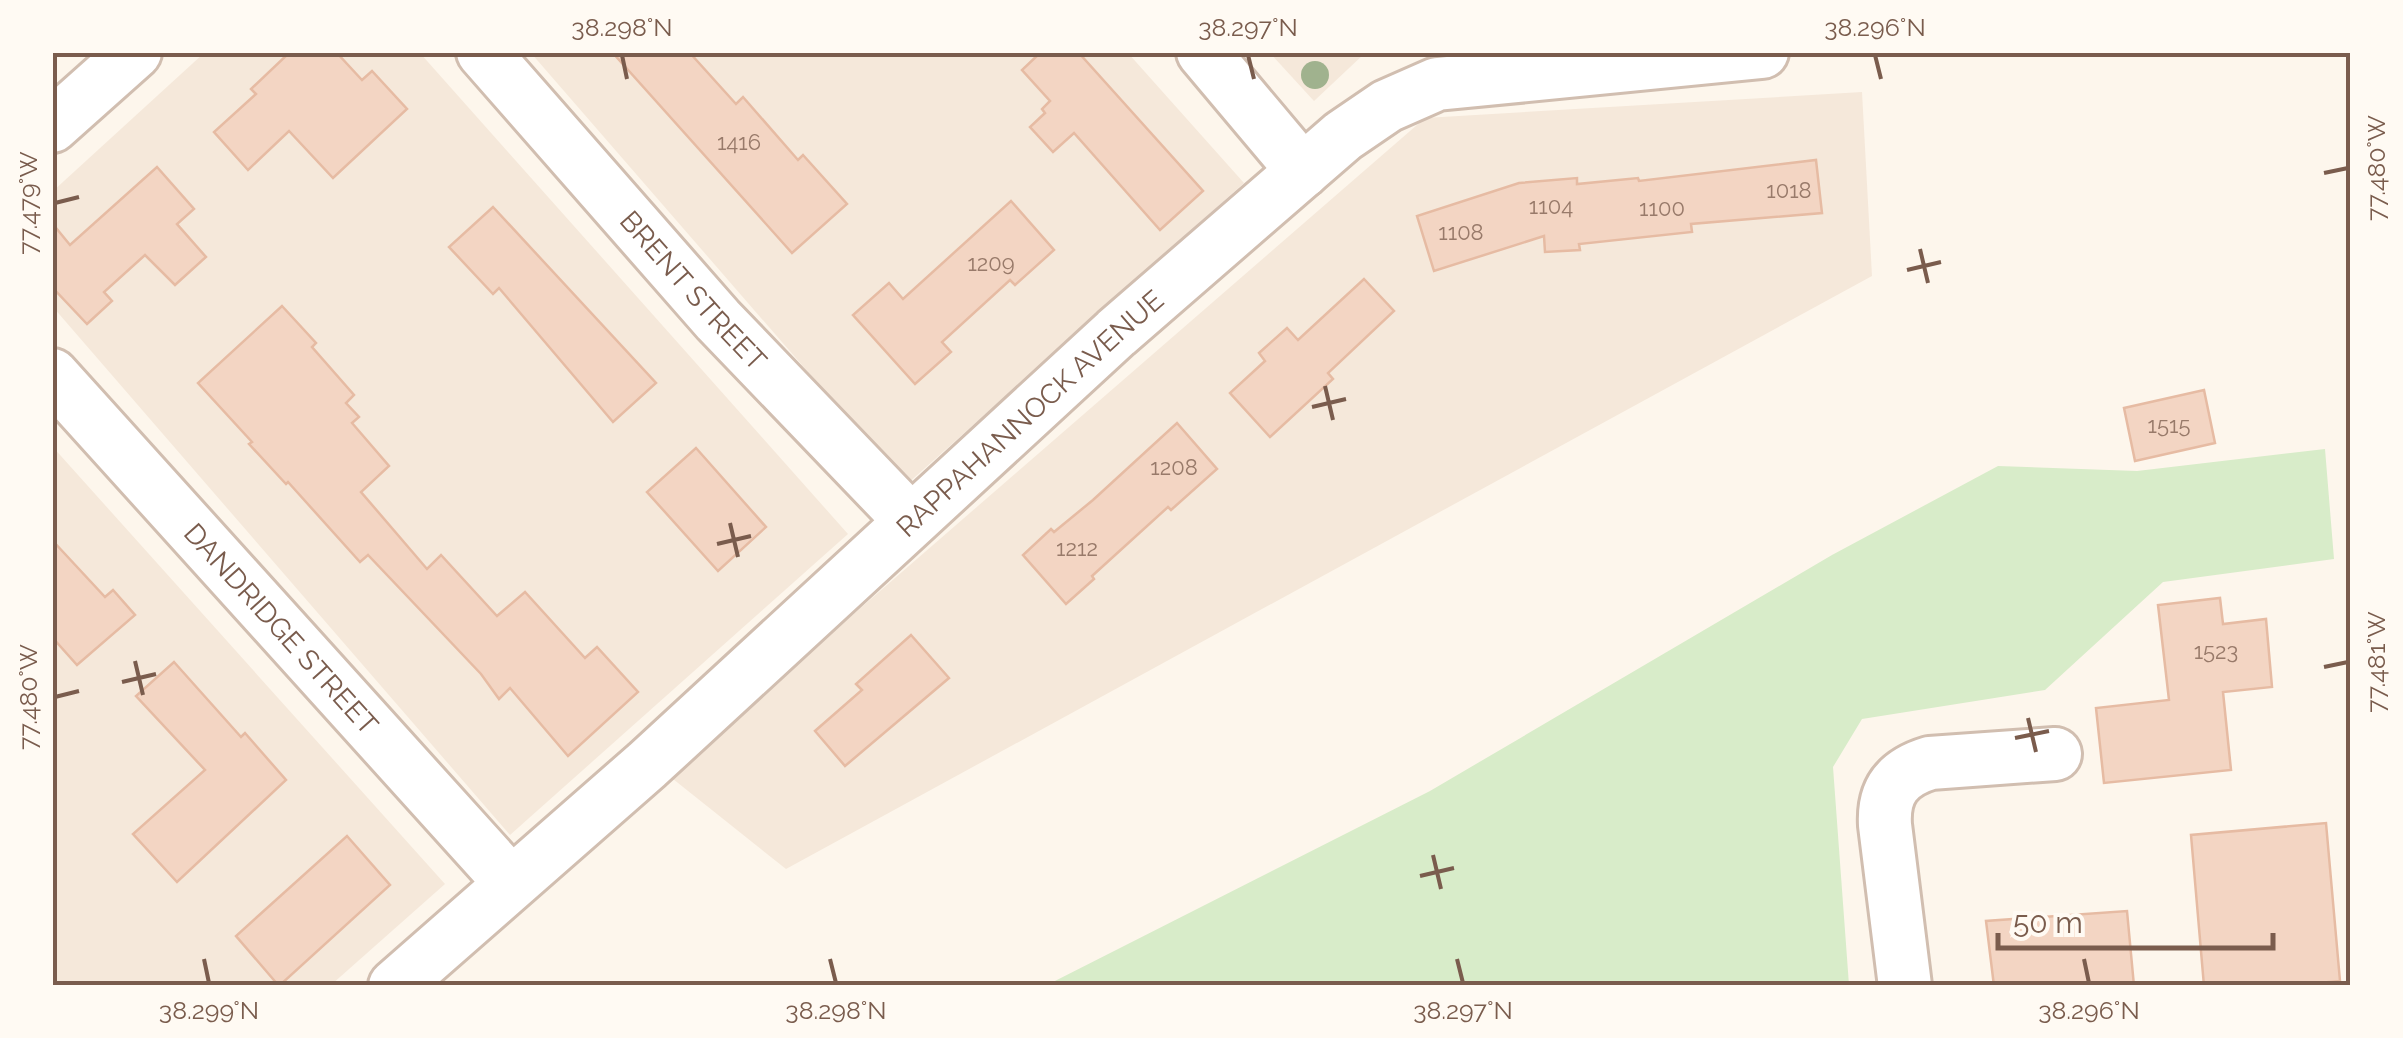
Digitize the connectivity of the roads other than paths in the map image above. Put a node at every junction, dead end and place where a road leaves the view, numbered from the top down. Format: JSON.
{"nodes":[{"id":1,"x":135,"y":52,"type":"edge"},
{"id":2,"x":484,"y":52,"type":"edge"},
{"id":3,"x":1203,"y":52,"type":"edge"},
{"id":4,"x":1762,"y":52,"type":"edge"},
{"id":5,"x":1696,"y":56,"type":"edge"},
{"id":6,"x":52,"y":126,"type":"edge"},
{"id":7,"x":1304,"y":171,"type":"junction"},
{"id":8,"x":52,"y":375,"type":"edge"},
{"id":9,"x":911,"y":521,"type":"junction"},
{"id":10,"x":2055,"y":754,"type":"dead end"},
{"id":11,"x":512,"y":883,"type":"junction"},
{"id":12,"x":395,"y":986,"type":"edge"},
{"id":13,"x":1905,"y":986,"type":"edge"}],
"edges":[{"from":1,"to":6,"type":"street"},
{"from":2,"to":9,"type":"street","name":"BRENT STREET"},
{"from":3,"to":7,"type":"street"},
{"from":4,"to":5,"type":"street","name":"RAPPAHANNOCK AVENUE"},
{"from":5,"to":7,"type":"street","name":"RAPPAHANNOCK AVENUE"},
{"from":7,"to":9,"type":"street","name":"RAPPAHANNOCK AVENUE"},
{"from":8,"to":11,"type":"street","name":"DANDRIDGE STREET"},
{"from":9,"to":11,"type":"street","name":"RAPPAHANNOCK AVENUE"},
{"from":10,"to":13,"type":"street"},
{"from":11,"to":12,"type":"street","name":"RAPPAHANNOCK AVENUE"}]}
